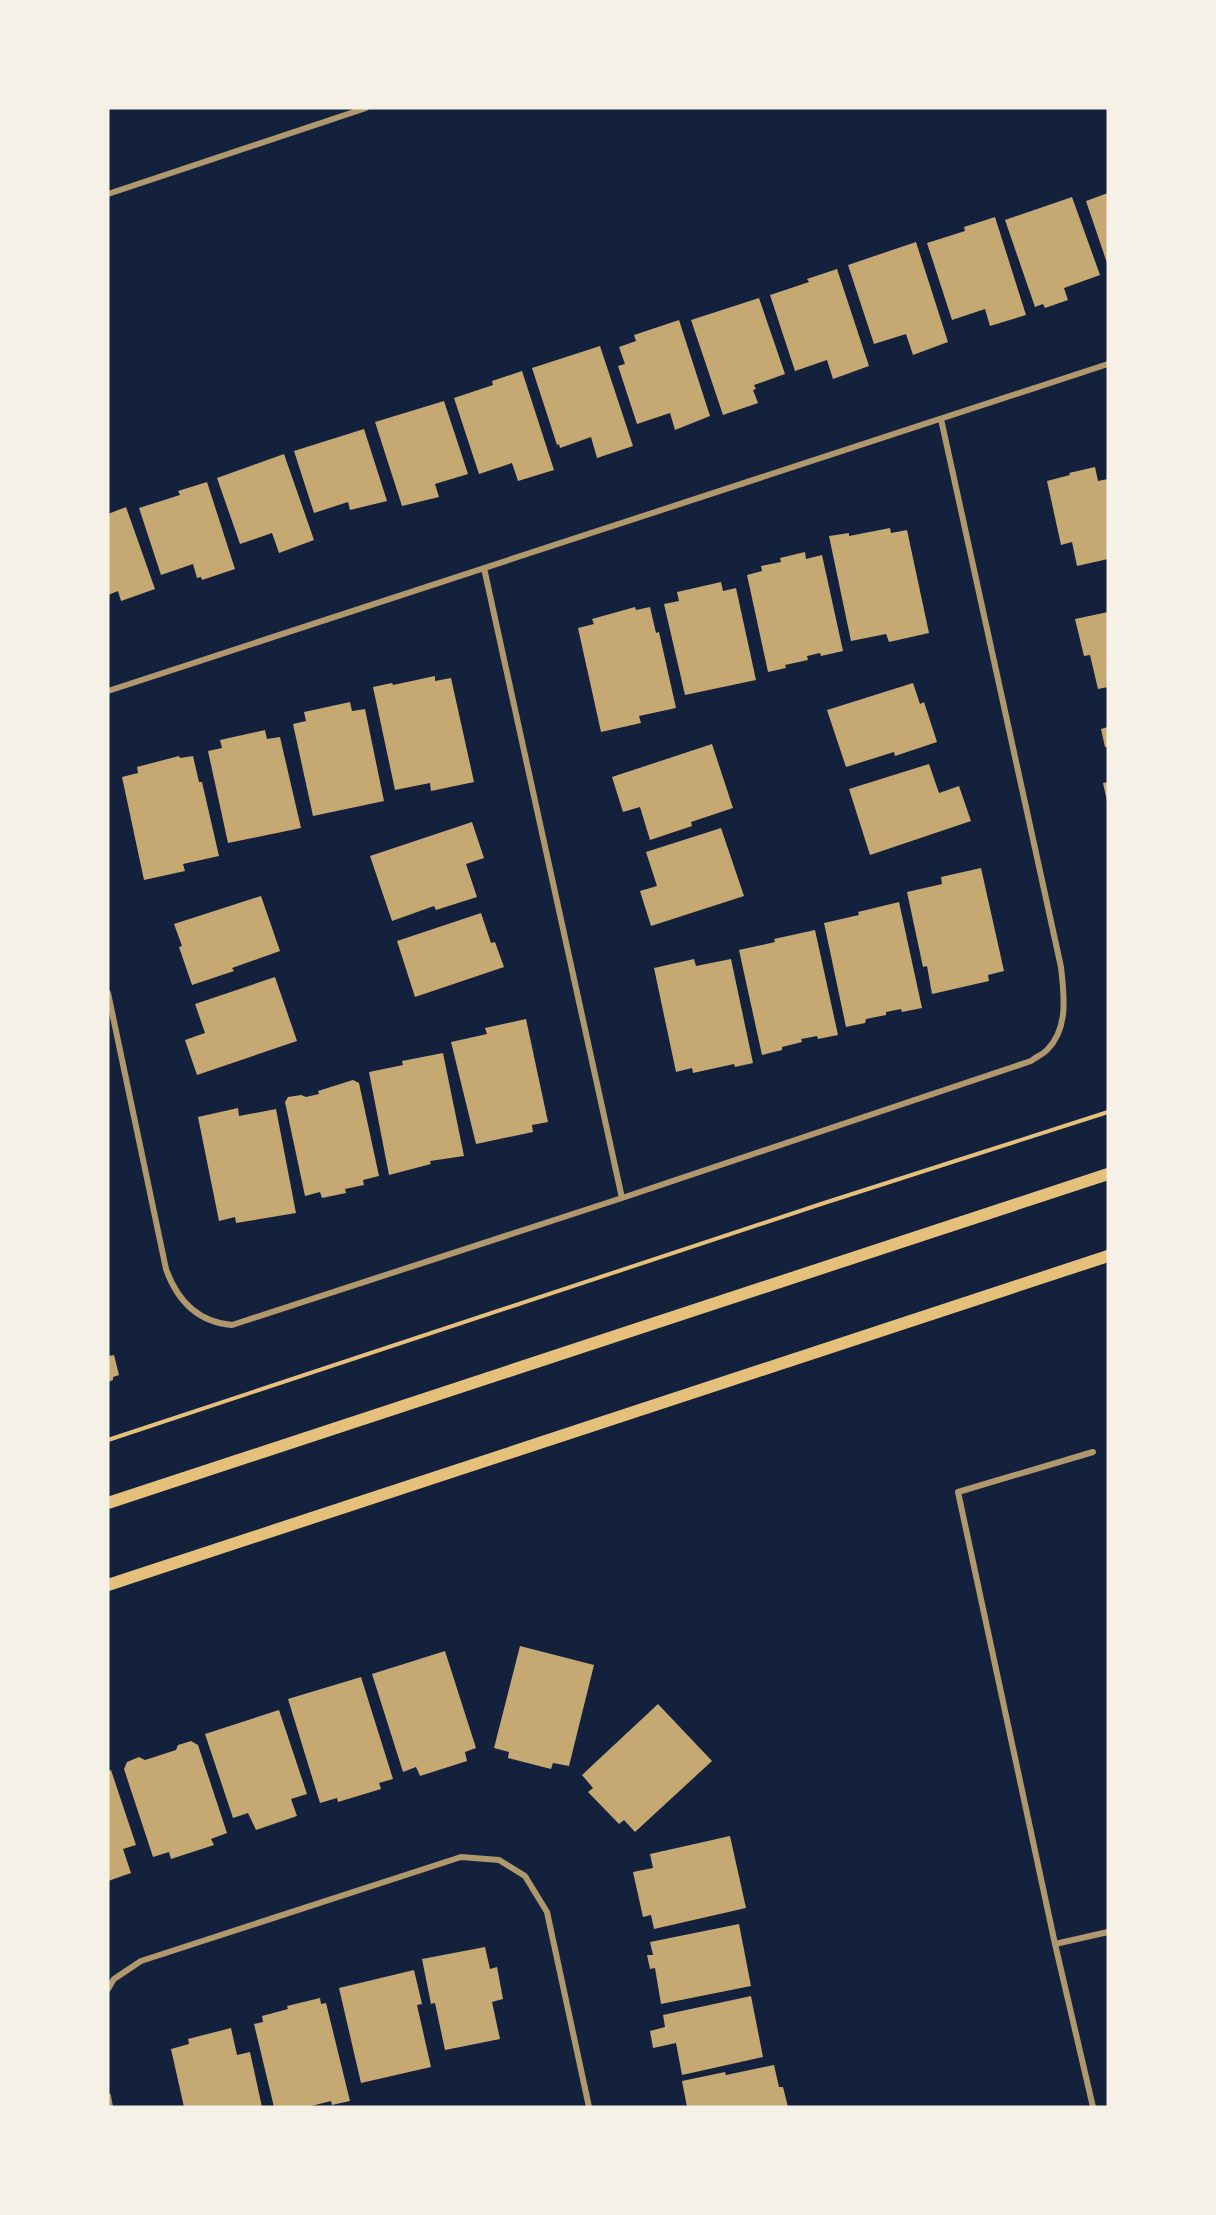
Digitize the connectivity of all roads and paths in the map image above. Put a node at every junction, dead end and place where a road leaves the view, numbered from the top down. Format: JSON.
{"nodes":[{"id":1,"x":366,"y":108,"type":"edge"},
{"id":2,"x":108,"y":194,"type":"edge"},
{"id":3,"x":1108,"y":364,"type":"edge"},
{"id":4,"x":941,"y":418,"type":"junction"},
{"id":5,"x":484,"y":568,"type":"junction"},
{"id":6,"x":108,"y":691,"type":"edge"},
{"id":7,"x":108,"y":993,"type":"edge"},
{"id":8,"x":1108,"y":1112,"type":"edge"},
{"id":9,"x":1108,"y":1174,"type":"edge"},
{"id":10,"x":622,"y":1198,"type":"junction"},
{"id":11,"x":1108,"y":1256,"type":"edge"},
{"id":12,"x":108,"y":1440,"type":"edge"},
{"id":13,"x":1093,"y":1452,"type":"dead end"},
{"id":14,"x":108,"y":1503,"type":"edge"},
{"id":15,"x":108,"y":1585,"type":"edge"},
{"id":16,"x":1108,"y":1932,"type":"edge"},
{"id":17,"x":1055,"y":1944,"type":"junction"},
{"id":18,"x":108,"y":1989,"type":"edge"},
{"id":19,"x":108,"y":2096,"type":"edge"},
{"id":20,"x":110,"y":2107,"type":"edge"},
{"id":21,"x":589,"y":2107,"type":"edge"},
{"id":22,"x":1093,"y":2107,"type":"edge"}],
"edges":[{"from":1,"to":2,"type":"street"},
{"from":3,"to":4,"type":"street"},
{"from":4,"to":5,"type":"street"},
{"from":4,"to":10,"type":"street"},
{"from":5,"to":6,"type":"street"},
{"from":5,"to":10,"type":"street"},
{"from":7,"to":10,"type":"street"},
{"from":8,"to":12,"type":"path"},
{"from":9,"to":14,"type":"main road"},
{"from":11,"to":15,"type":"main road"},
{"from":13,"to":17,"type":"street"},
{"from":16,"to":17,"type":"street"},
{"from":17,"to":22,"type":"street"},
{"from":18,"to":21,"type":"street"},
{"from":19,"to":20,"type":"street"}]}
